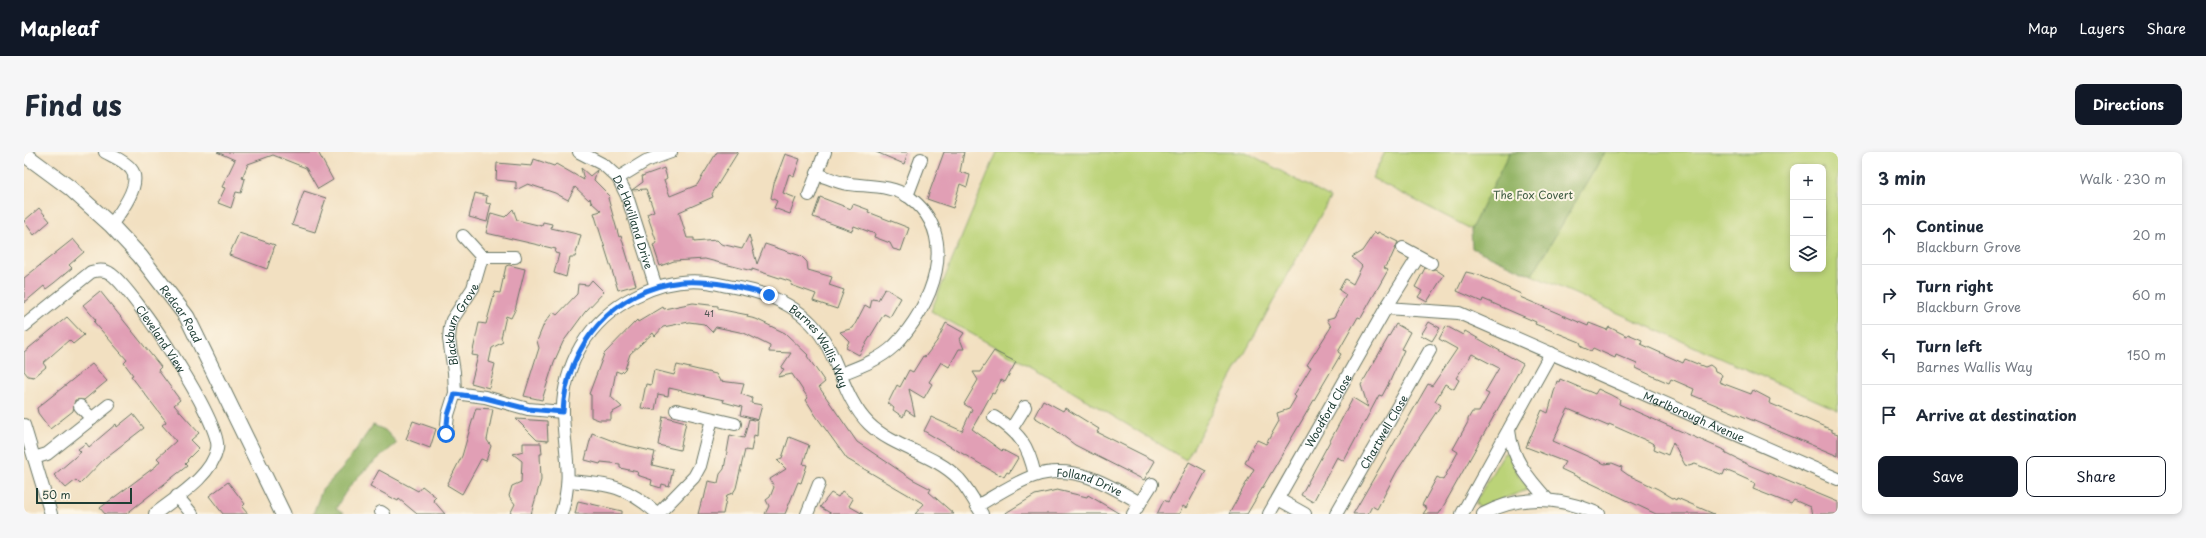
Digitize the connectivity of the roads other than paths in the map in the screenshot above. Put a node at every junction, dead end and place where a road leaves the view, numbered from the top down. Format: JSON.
{"nodes":[{"id":1,"x":105,"y":152,"type":"edge"},
{"id":2,"x":579,"y":152,"type":"edge"},
{"id":3,"x":671,"y":152,"type":"edge"},
{"id":4,"x":826,"y":152,"type":"edge"},
{"id":5,"x":24,"y":154,"type":"edge"},
{"id":6,"x":921,"y":159,"type":"dead end"},
{"id":7,"x":817,"y":174,"type":"junction"},
{"id":8,"x":618,"y":178,"type":"junction"},
{"id":9,"x":809,"y":195,"type":"dead end"},
{"id":10,"x":907,"y":196,"type":"junction"},
{"id":11,"x":111,"y":225,"type":"junction"},
{"id":12,"x":463,"y":236,"type":"dead end"},
{"id":13,"x":1403,"y":248,"type":"dead end"},
{"id":14,"x":1418,"y":256,"type":"junction"},
{"id":15,"x":482,"y":257,"type":"junction"},
{"id":16,"x":515,"y":257,"type":"dead end"},
{"id":17,"x":1431,"y":263,"type":"dead end"},
{"id":18,"x":656,"y":287,"type":"junction"},
{"id":19,"x":1386,"y":308,"type":"junction"},
{"id":20,"x":24,"y":326,"type":"edge"},
{"id":21,"x":1430,"y":350,"type":"dead end"},
{"id":22,"x":1551,"y":353,"type":"junction"},
{"id":23,"x":840,"y":374,"type":"junction"},
{"id":24,"x":455,"y":394,"type":"junction"},
{"id":25,"x":109,"y":405,"type":"dead end"},
{"id":26,"x":80,"y":406,"type":"dead end"},
{"id":27,"x":1025,"y":407,"type":"dead end"},
{"id":28,"x":676,"y":410,"type":"dead end"},
{"id":29,"x":563,"y":412,"type":"junction"},
{"id":30,"x":994,"y":417,"type":"dead end"},
{"id":31,"x":92,"y":419,"type":"junction"},
{"id":32,"x":712,"y":419,"type":"junction"},
{"id":33,"x":24,"y":424,"type":"edge"},
{"id":34,"x":735,"y":424,"type":"dead end"},
{"id":35,"x":1012,"y":428,"type":"junction"},
{"id":36,"x":1509,"y":430,"type":"junction"},
{"id":37,"x":446,"y":434,"type":"dead end"},
{"id":38,"x":34,"y":458,"type":"junction"},
{"id":39,"x":1035,"y":475,"type":"junction"},
{"id":40,"x":1838,"y":479,"type":"edge"},
{"id":41,"x":569,"y":481,"type":"junction"},
{"id":42,"x":819,"y":484,"type":"dead end"},
{"id":43,"x":1152,"y":484,"type":"dead end"},
{"id":44,"x":177,"y":496,"type":"junction"},
{"id":45,"x":1278,"y":499,"type":"junction"},
{"id":46,"x":1547,"y":499,"type":"junction"},
{"id":47,"x":1140,"y":503,"type":"junction"},
{"id":48,"x":980,"y":510,"type":"edge"},
{"id":49,"x":1596,"y":513,"type":"edge"},
{"id":50,"x":51,"y":514,"type":"edge"},
{"id":51,"x":155,"y":514,"type":"edge"},
{"id":52,"x":192,"y":514,"type":"edge"},
{"id":53,"x":283,"y":514,"type":"edge"},
{"id":54,"x":561,"y":514,"type":"edge"},
{"id":55,"x":658,"y":514,"type":"edge"},
{"id":56,"x":807,"y":514,"type":"edge"},
{"id":57,"x":1133,"y":514,"type":"edge"},
{"id":58,"x":1269,"y":514,"type":"edge"},
{"id":59,"x":1305,"y":514,"type":"edge"},
{"id":60,"x":1336,"y":514,"type":"edge"},
{"id":61,"x":1462,"y":514,"type":"edge"},
{"id":62,"x":1483,"y":514,"type":"edge"}],
"edges":[{"from":1,"to":11,"type":"street"},
{"from":2,"to":8,"type":"street","name":"De Havilland Drive"},
{"from":3,"to":8,"type":"street"},
{"from":4,"to":7,"type":"street"},
{"from":5,"to":11,"type":"street","name":"Redcar Road"},
{"from":6,"to":10,"type":"street"},
{"from":7,"to":9,"type":"street"},
{"from":7,"to":10,"type":"street"},
{"from":8,"to":18,"type":"street","name":"De Havilland Drive"},
{"from":10,"to":23,"type":"street"},
{"from":11,"to":53,"type":"street","name":"Redcar Road"},
{"from":12,"to":15,"type":"street"},
{"from":13,"to":14,"type":"street"},
{"from":14,"to":17,"type":"street"},
{"from":14,"to":19,"type":"street","name":"Woodford Close"},
{"from":15,"to":16,"type":"street"},
{"from":15,"to":24,"type":"street","name":"Blackburn Grove"},
{"from":18,"to":23,"type":"street","name":"Barnes Wallis Way"},
{"from":18,"to":29,"type":"street","name":"Barnes Wallis Way"},
{"from":19,"to":22,"type":"street"},
{"from":19,"to":45,"type":"street","name":"Woodford Close"},
{"from":20,"to":44,"type":"street","name":"Cleveland View"},
{"from":21,"to":60,"type":"street","name":"Chartwell Close"},
{"from":22,"to":36,"type":"street"},
{"from":22,"to":40,"type":"street","name":"Marlborough Avenue"},
{"from":23,"to":48,"type":"street","name":"Barnes Wallis Way"},
{"from":24,"to":29,"type":"street"},
{"from":24,"to":37,"type":"street","name":"Blackburn Grove"},
{"from":25,"to":31,"type":"street"},
{"from":26,"to":31,"type":"street"},
{"from":27,"to":35,"type":"street"},
{"from":28,"to":32,"type":"street"},
{"from":29,"to":41,"type":"street","name":"Barnes Wallis Way"},
{"from":30,"to":35,"type":"street"},
{"from":31,"to":38,"type":"street"},
{"from":32,"to":34,"type":"street"},
{"from":32,"to":55,"type":"street"},
{"from":33,"to":38,"type":"street"},
{"from":35,"to":39,"type":"street"},
{"from":36,"to":46,"type":"street"},
{"from":36,"to":61,"type":"street"},
{"from":38,"to":50,"type":"street"},
{"from":39,"to":47,"type":"street","name":"Folland Drive"},
{"from":39,"to":48,"type":"street","name":"Folland Drive"},
{"from":41,"to":54,"type":"street","name":"Barnes Wallis Way"},
{"from":41,"to":55,"type":"street"},
{"from":42,"to":56,"type":"street"},
{"from":43,"to":47,"type":"street"},
{"from":44,"to":51,"type":"street","name":"Cleveland View"},
{"from":44,"to":52,"type":"street"},
{"from":45,"to":58,"type":"street","name":"Woodford Close"},
{"from":45,"to":59,"type":"street"},
{"from":46,"to":49,"type":"street"},
{"from":46,"to":62,"type":"street"},
{"from":47,"to":57,"type":"street"}]}
